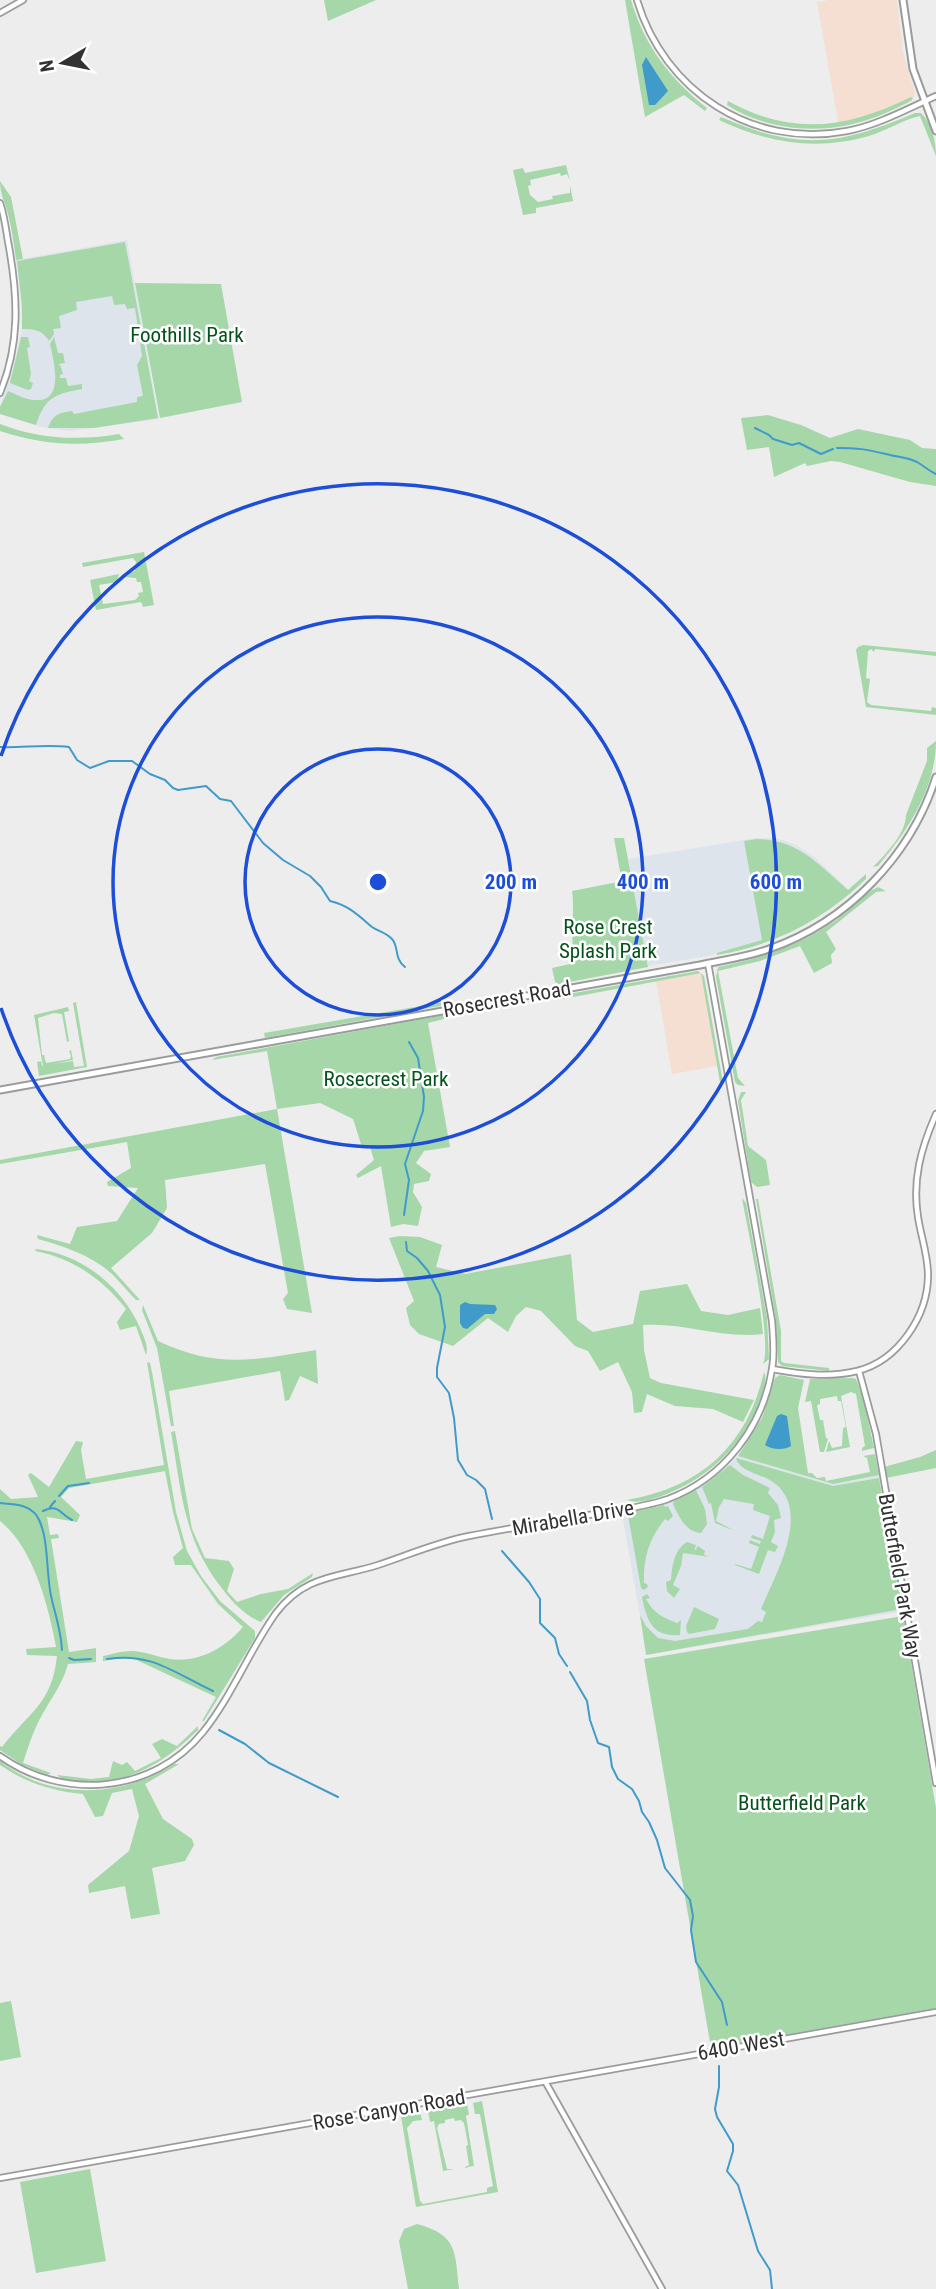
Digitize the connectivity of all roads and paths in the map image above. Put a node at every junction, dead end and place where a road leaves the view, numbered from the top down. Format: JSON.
{"nodes":[{"id":1,"x":23,"y":0,"type":"edge"},
{"id":2,"x":637,"y":0,"type":"edge"},
{"id":3,"x":903,"y":0,"type":"edge"},
{"id":4,"x":0,"y":13,"type":"edge"},
{"id":5,"x":936,"y":96,"type":"edge"},
{"id":6,"x":925,"y":101,"type":"junction"},
{"id":7,"x":936,"y":131,"type":"edge"},
{"id":8,"x":0,"y":203,"type":"edge"},
{"id":9,"x":0,"y":393,"type":"edge"},
{"id":10,"x":936,"y":777,"type":"edge"},
{"id":11,"x":708,"y":963,"type":"junction"},
{"id":12,"x":0,"y":1090,"type":"edge"},
{"id":13,"x":936,"y":1115,"type":"edge"},
{"id":14,"x":772,"y":1369,"type":"junction"},
{"id":15,"x":859,"y":1371,"type":"junction"},
{"id":16,"x":0,"y":1756,"type":"edge"},
{"id":17,"x":936,"y":1783,"type":"edge"},
{"id":18,"x":936,"y":2012,"type":"edge"},
{"id":19,"x":546,"y":2083,"type":"junction"},
{"id":20,"x":0,"y":2178,"type":"edge"},
{"id":21,"x":662,"y":2289,"type":"edge"}],
"edges":[{"from":1,"to":4,"type":"street"},
{"from":2,"to":6,"type":"street"},
{"from":3,"to":6,"type":"main road"},
{"from":5,"to":6,"type":"street"},
{"from":6,"to":7,"type":"main road"},
{"from":8,"to":9,"type":"street"},
{"from":10,"to":11,"type":"main road","name":"Rosecrest Road"},
{"from":11,"to":12,"type":"main road","name":"Rosecrest Road"},
{"from":11,"to":14,"type":"street","name":"Mirabella Drive"},
{"from":13,"to":15,"type":"street"},
{"from":14,"to":15,"type":"street"},
{"from":14,"to":16,"type":"street","name":"Mirabella Drive"},
{"from":15,"to":17,"type":"street","name":"Butterfield Park Way"},
{"from":18,"to":19,"type":"street","name":"6400 West"},
{"from":19,"to":20,"type":"street","name":"Rose Canyon Road"},
{"from":19,"to":21,"type":"street"}]}
